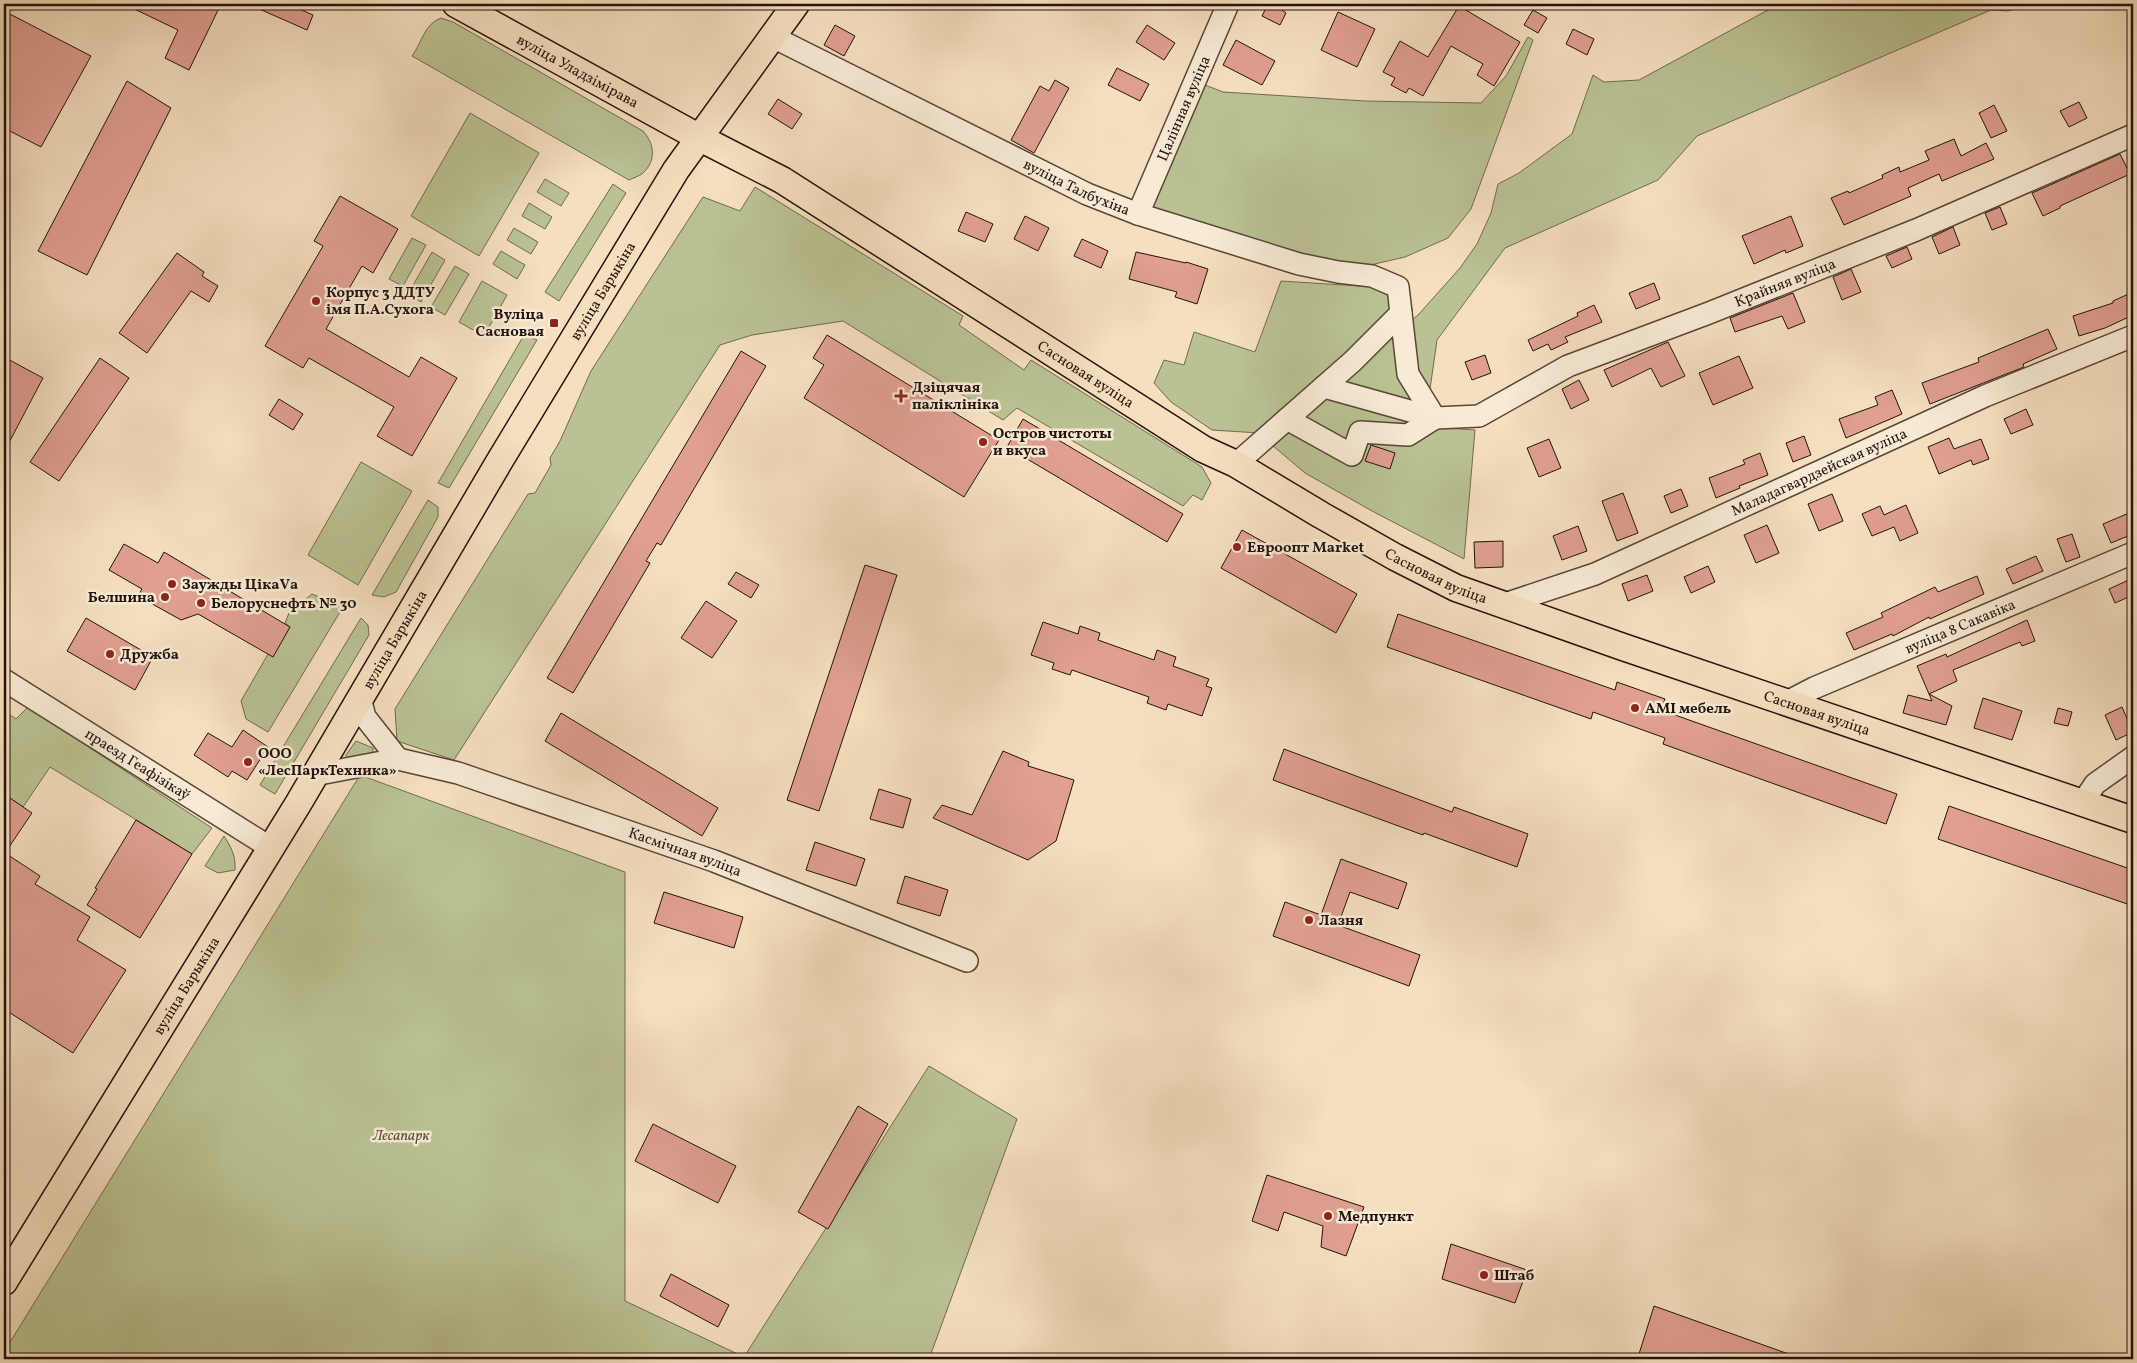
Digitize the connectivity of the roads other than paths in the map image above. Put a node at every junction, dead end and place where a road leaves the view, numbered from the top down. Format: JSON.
{"nodes":[{"id":1,"x":456,"y":4,"type":"edge"},
{"id":2,"x":796,"y":4,"type":"edge"},
{"id":3,"x":1228,"y":4,"type":"edge"},
{"id":4,"x":773,"y":37,"type":"junction"},
{"id":5,"x":2133,"y":135,"type":"edge"},
{"id":6,"x":700,"y":138,"type":"junction"},
{"id":7,"x":1138,"y":214,"type":"junction"},
{"id":8,"x":1401,"y":313,"type":"junction"},
{"id":9,"x":2133,"y":336,"type":"edge"},
{"id":10,"x":1324,"y":387,"type":"junction"},
{"id":11,"x":1435,"y":418,"type":"junction"},
{"id":12,"x":1287,"y":419,"type":"junction"},
{"id":13,"x":1236,"y":464,"type":"junction"},
{"id":14,"x":2133,"y":554,"type":"edge"},
{"id":15,"x":1505,"y":604,"type":"junction"},
{"id":16,"x":4,"y":680,"type":"edge"},
{"id":17,"x":360,"y":698,"type":"junction"},
{"id":18,"x":1787,"y":702,"type":"junction"},
{"id":19,"x":2133,"y":757,"type":"edge"},
{"id":20,"x":398,"y":758,"type":"junction"},
{"id":21,"x":314,"y":775,"type":"junction"},
{"id":22,"x":2083,"y":802,"type":"junction"},
{"id":23,"x":2133,"y":820,"type":"edge"},
{"id":24,"x":271,"y":848,"type":"junction"},
{"id":25,"x":967,"y":961,"type":"dead end"},
{"id":26,"x":4,"y":1282,"type":"edge"}],
"edges":[{"from":1,"to":6,"type":"main road","name":"вуліца Уладзімірава"},
{"from":2,"to":4,"type":"main road","name":"вуліца Барыкіна"},
{"from":3,"to":7,"type":"street","name":"Цалінная вуліца"},
{"from":4,"to":6,"type":"main road","name":"вуліца Барыкіна"},
{"from":4,"to":7,"type":"street","name":"вуліца Талбухіна"},
{"from":5,"to":11,"type":"street","name":"Крайняя вуліца"},
{"from":6,"to":13,"type":"main road","name":"Сасновая вуліца"},
{"from":6,"to":17,"type":"main road","name":"вуліца Барыкіна"},
{"from":7,"to":8,"type":"street","name":"вуліца Талбухіна"},
{"from":8,"to":10,"type":"street"},
{"from":8,"to":11,"type":"street"},
{"from":9,"to":15,"type":"street","name":"Маладагвардзейская вуліца"},
{"from":10,"to":11,"type":"street","name":"Крайняя вуліца"},
{"from":10,"to":12,"type":"street"},
{"from":11,"to":12,"type":"street","name":"Крайняя вуліца"},
{"from":12,"to":13,"type":"street"},
{"from":13,"to":15,"type":"main road","name":"Сасновая вуліца"},
{"from":14,"to":18,"type":"street","name":"вуліца 8 Сакавіка"},
{"from":15,"to":18,"type":"main road","name":"Сасновая вуліца"},
{"from":16,"to":24,"type":"street","name":"праезд Геафізікаў"},
{"from":17,"to":20,"type":"street"},
{"from":17,"to":21,"type":"main road","name":"вуліца Барыкіна"},
{"from":18,"to":22,"type":"main road","name":"Сасновая вуліца"},
{"from":19,"to":22,"type":"street"},
{"from":20,"to":21,"type":"street","name":"Касмічная вуліца"},
{"from":20,"to":25,"type":"street","name":"Касмічная вуліца"},
{"from":21,"to":24,"type":"main road","name":"вуліца Барыкіна"},
{"from":22,"to":23,"type":"main road","name":"Сасновая вуліца"},
{"from":24,"to":26,"type":"main road","name":"вуліца Барыкіна"}]}
